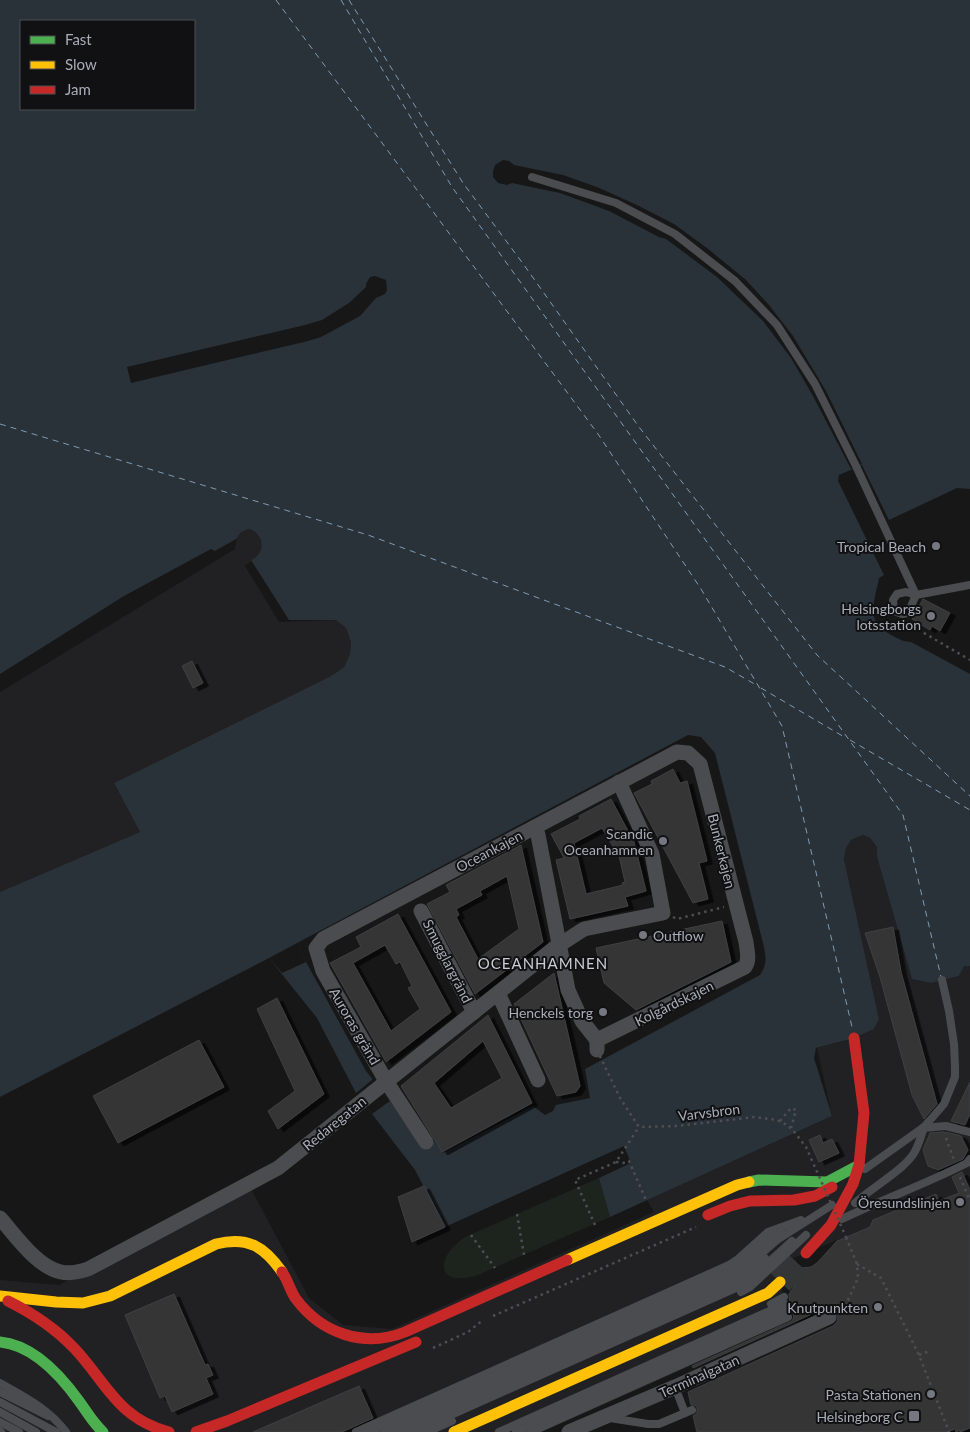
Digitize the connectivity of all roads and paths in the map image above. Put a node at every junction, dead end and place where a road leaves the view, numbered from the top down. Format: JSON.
{"nodes":[{"id":1,"x":532,"y":176,"type":"dead end"},
{"id":2,"x":970,"y":585,"type":"edge"},
{"id":3,"x":916,"y":595,"type":"junction"},
{"id":4,"x":902,"y":614,"type":"junction"},
{"id":5,"x":970,"y":660,"type":"edge"},
{"id":6,"x":688,"y":753,"type":"joint"},
{"id":7,"x":622,"y":787,"type":"junction"},
{"id":8,"x":536,"y":831,"type":"junction"},
{"id":9,"x":736,"y":904,"type":"junction"},
{"id":10,"x":421,"y":911,"type":"dead end"},
{"id":11,"x":663,"y":914,"type":"junction"},
{"id":12,"x":560,"y":944,"type":"junction"},
{"id":13,"x":747,"y":952,"type":"joint"},
{"id":14,"x":323,"y":971,"type":"joint"},
{"id":15,"x":942,"y":980,"type":"dead end"},
{"id":16,"x":498,"y":993,"type":"junction"},
{"id":17,"x":474,"y":1012,"type":"junction"},
{"id":18,"x":854,"y":1038,"type":"dead end"},
{"id":19,"x":597,"y":1045,"type":"junction"},
{"id":20,"x":538,"y":1080,"type":"dead end"},
{"id":21,"x":383,"y":1084,"type":"junction"},
{"id":22,"x":780,"y":1122,"type":"junction"},
{"id":23,"x":639,"y":1127,"type":"junction"},
{"id":24,"x":924,"y":1127,"type":"junction"},
{"id":25,"x":791,"y":1128,"type":"junction"},
{"id":26,"x":970,"y":1132,"type":"edge"},
{"id":27,"x":426,"y":1142,"type":"dead end"},
{"id":28,"x":970,"y":1159,"type":"edge"},
{"id":29,"x":616,"y":1162,"type":"junction"},
{"id":30,"x":856,"y":1175,"type":"junction"},
{"id":31,"x":827,"y":1182,"type":"junction"},
{"id":32,"x":815,"y":1188,"type":"junction"},
{"id":33,"x":829,"y":1194,"type":"dead end"},
{"id":34,"x":822,"y":1199,"type":"dead end"},
{"id":35,"x":646,"y":1200,"type":"dead end"},
{"id":36,"x":834,"y":1204,"type":"junction"},
{"id":37,"x":517,"y":1214,"type":"dead end"},
{"id":38,"x":812,"y":1217,"type":"junction"},
{"id":39,"x":0,"y":1218,"type":"edge"},
{"id":40,"x":698,"y":1221,"type":"junction"},
{"id":41,"x":595,"y":1225,"type":"dead end"},
{"id":42,"x":817,"y":1227,"type":"junction"},
{"id":43,"x":471,"y":1235,"type":"dead end"},
{"id":44,"x":817,"y":1249,"type":"joint"},
{"id":45,"x":524,"y":1255,"type":"dead end"},
{"id":46,"x":495,"y":1268,"type":"dead end"},
{"id":47,"x":0,"y":1297,"type":"edge"},
{"id":48,"x":296,"y":1298,"type":"junction"},
{"id":49,"x":784,"y":1300,"type":"junction"},
{"id":50,"x":829,"y":1317,"type":"dead end"},
{"id":51,"x":304,"y":1320,"type":"dead end"},
{"id":52,"x":428,"y":1336,"type":"dead end"},
{"id":53,"x":0,"y":1342,"type":"edge"},
{"id":54,"x":387,"y":1346,"type":"dead end"},
{"id":55,"x":427,"y":1351,"type":"dead end"},
{"id":56,"x":930,"y":1351,"type":"dead end"},
{"id":57,"x":919,"y":1355,"type":"junction"},
{"id":58,"x":0,"y":1384,"type":"edge"},
{"id":59,"x":0,"y":1392,"type":"edge"},
{"id":60,"x":677,"y":1392,"type":"junction"},
{"id":61,"x":0,"y":1402,"type":"edge"},
{"id":62,"x":0,"y":1412,"type":"edge"},
{"id":63,"x":603,"y":1417,"type":"junction"},
{"id":64,"x":57,"y":1420,"type":"junction"},
{"id":65,"x":0,"y":1422,"type":"edge"},
{"id":66,"x":496,"y":1430,"type":"edge"},
{"id":67,"x":575,"y":1431,"type":"edge"},
{"id":68,"x":19,"y":1432,"type":"edge"},
{"id":69,"x":36,"y":1432,"type":"edge"},
{"id":70,"x":56,"y":1432,"type":"edge"},
{"id":71,"x":66,"y":1432,"type":"edge"},
{"id":72,"x":103,"y":1432,"type":"edge"},
{"id":73,"x":169,"y":1432,"type":"edge"},
{"id":74,"x":196,"y":1432,"type":"edge"},
{"id":75,"x":356,"y":1432,"type":"edge"},
{"id":76,"x":370,"y":1432,"type":"edge"},
{"id":77,"x":386,"y":1432,"type":"edge"},
{"id":78,"x":399,"y":1432,"type":"edge"},
{"id":79,"x":413,"y":1432,"type":"edge"},
{"id":80,"x":427,"y":1432,"type":"edge"},
{"id":81,"x":440,"y":1432,"type":"edge"},
{"id":82,"x":454,"y":1432,"type":"edge"},
{"id":83,"x":468,"y":1432,"type":"edge"},
{"id":84,"x":516,"y":1432,"type":"edge"},
{"id":85,"x":531,"y":1432,"type":"edge"},
{"id":86,"x":949,"y":1432,"type":"edge"}],
"edges":[{"from":1,"to":3,"type":"lane"},
{"from":2,"to":3,"type":"lane"},
{"from":3,"to":4,"type":"lane"},
{"from":3,"to":4,"type":"lane"},
{"from":4,"to":5,"type":"path"},
{"from":6,"to":7,"type":"street","name":"Oceankajen"},
{"from":6,"to":9,"type":"street","name":"Bunkerkajen"},
{"from":7,"to":8,"type":"street","name":"Oceankajen"},
{"from":7,"to":11,"type":"street"},
{"from":8,"to":12,"type":"street"},
{"from":8,"to":14,"type":"street","name":"Oceankajen"},
{"from":9,"to":11,"type":"path"},
{"from":9,"to":13,"type":"street","name":"Bunkerkajen"},
{"from":10,"to":17,"type":"street","name":"Smugglargränd"},
{"from":11,"to":12,"type":"street","name":"Redaregatan"},
{"from":12,"to":16,"type":"street","name":"Redaregatan"},
{"from":12,"to":19,"type":"street"},
{"from":13,"to":19,"type":"street","name":"Kolgårdskajen"},
{"from":14,"to":21,"type":"street","name":"Auroras gränd"},
{"from":15,"to":24,"type":"lane"},
{"from":16,"to":17,"type":"street","name":"Redaregatan"},
{"from":16,"to":20,"type":"street"},
{"from":17,"to":21,"type":"street","name":"Redaregatan"},
{"from":18,"to":30,"type":"highway"},
{"from":19,"to":23,"type":"path","bridge":true},
{"from":21,"to":27,"type":"street","name":"Auroras gränd"},
{"from":21,"to":39,"type":"street","name":"Redaregatan"},
{"from":22,"to":23,"type":"path","name":"Varvsbron","bridge":true},
{"from":22,"to":25,"type":"path","name":"Varvsbron","bridge":true},
{"from":22,"to":25,"type":"path"},
{"from":23,"to":29,"type":"path"},
{"from":24,"to":26,"type":"lane"},
{"from":24,"to":30,"type":"lane"},
{"from":24,"to":42,"type":"lane"},
{"from":25,"to":57,"type":"path","name":"Varvsbron","bridge":true},
{"from":28,"to":42,"type":"lane"},
{"from":29,"to":35,"type":"path"},
{"from":29,"to":41,"type":"path"},
{"from":30,"to":31,"type":"highway"},
{"from":30,"to":36,"type":"lane"},
{"from":30,"to":40,"type":"highway"},
{"from":30,"to":42,"type":"highway"},
{"from":31,"to":32,"type":"lane"},
{"from":31,"to":48,"type":"highway"},
{"from":32,"to":40,"type":"lane"},
{"from":32,"to":54,"type":"lane"},
{"from":33,"to":34,"type":"path"},
{"from":36,"to":38,"type":"lane"},
{"from":36,"to":42,"type":"lane"},
{"from":37,"to":45,"type":"path"},
{"from":38,"to":75,"type":"lane"},
{"from":38,"to":76,"type":"lane"},
{"from":38,"to":77,"type":"lane"},
{"from":38,"to":78,"type":"lane"},
{"from":40,"to":55,"type":"path"},
{"from":42,"to":44,"type":"highway"},
{"from":42,"to":44,"type":"lane"},
{"from":42,"to":79,"type":"lane"},
{"from":42,"to":80,"type":"lane"},
{"from":42,"to":81,"type":"lane"},
{"from":43,"to":46,"type":"path"},
{"from":47,"to":48,"type":"highway"},
{"from":47,"to":73,"type":"highway"},
{"from":48,"to":51,"type":"lane"},
{"from":49,"to":66,"type":"lane"},
{"from":49,"to":82,"type":"highway"},
{"from":49,"to":83,"type":"lane"},
{"from":49,"to":84,"type":"lane"},
{"from":49,"to":85,"type":"lane"},
{"from":50,"to":60,"type":"street","name":"Terminalgatan"},
{"from":52,"to":74,"type":"highway"},
{"from":53,"to":72,"type":"highway"},
{"from":56,"to":57,"type":"path"},
{"from":57,"to":86,"type":"path"},
{"from":58,"to":64,"type":"lane"},
{"from":59,"to":64,"type":"lane"},
{"from":60,"to":63,"type":"street","name":"Terminalgatan"},
{"from":60,"to":63,"type":"lane"},
{"from":61,"to":70,"type":"lane"},
{"from":62,"to":69,"type":"lane"},
{"from":63,"to":67,"type":"street","name":"Terminalgatan"},
{"from":64,"to":71,"type":"lane"},
{"from":65,"to":68,"type":"lane"}]}
